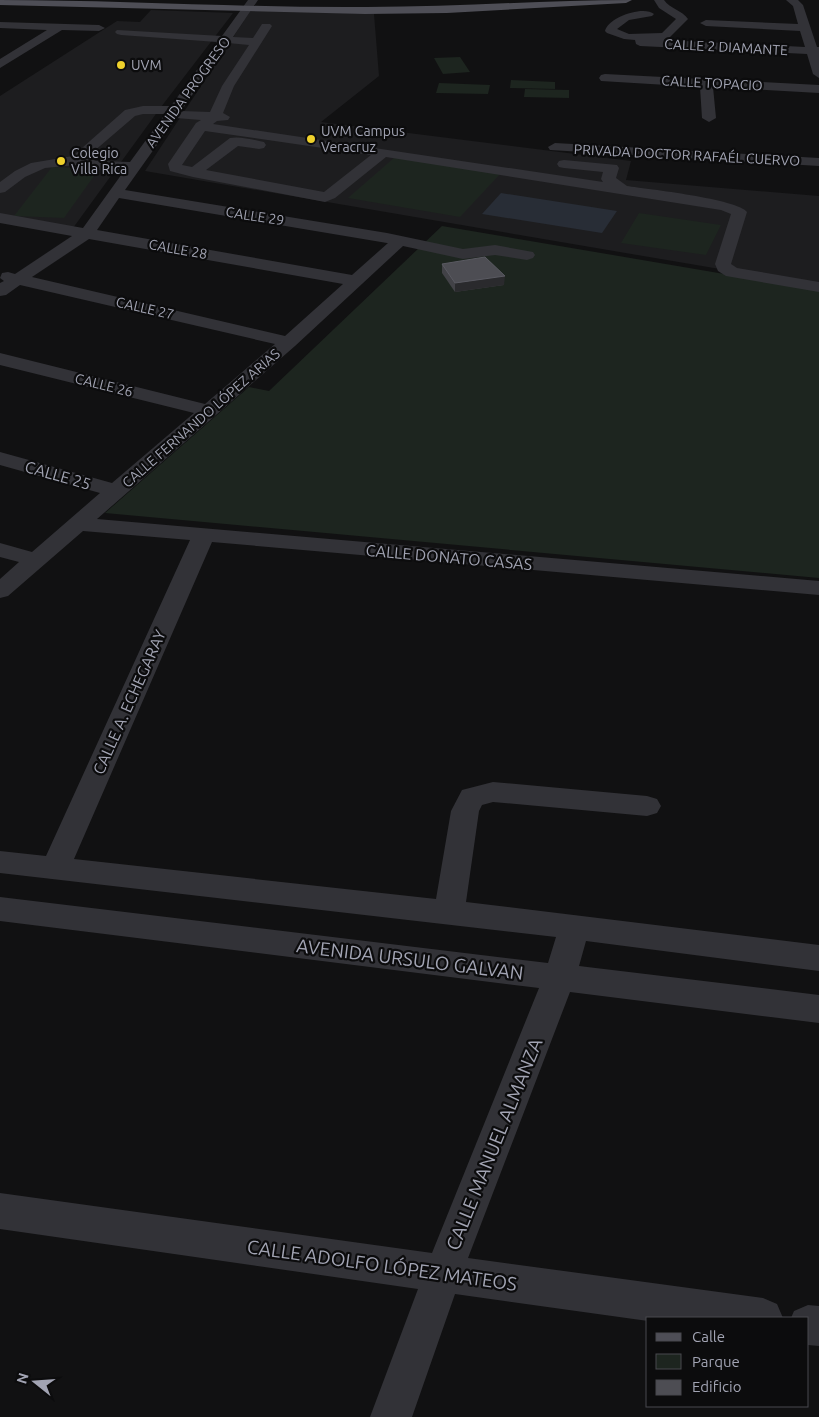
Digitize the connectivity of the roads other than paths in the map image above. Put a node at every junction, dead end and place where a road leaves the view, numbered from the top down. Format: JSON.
{"nodes":[{"id":1,"x":193,"y":0,"type":"edge"},
{"id":2,"x":512,"y":0,"type":"edge"},
{"id":3,"x":613,"y":0,"type":"edge"},
{"id":4,"x":626,"y":0,"type":"edge"},
{"id":5,"x":0,"y":2,"type":"edge"},
{"id":6,"x":795,"y":2,"type":"edge"},
{"id":7,"x":661,"y":3,"type":"edge"},
{"id":8,"x":251,"y":4,"type":"edge"},
{"id":9,"x":812,"y":6,"type":"dead end"},
{"id":10,"x":648,"y":14,"type":"junction"},
{"id":11,"x":706,"y":23,"type":"dead end"},
{"id":12,"x":0,"y":25,"type":"edge"},
{"id":13,"x":266,"y":26,"type":"dead end"},
{"id":14,"x":58,"y":27,"type":"junction"},
{"id":15,"x":99,"y":28,"type":"dead end"},
{"id":16,"x":806,"y":28,"type":"junction"},
{"id":17,"x":121,"y":32,"type":"dead end"},
{"id":18,"x":628,"y":37,"type":"junction"},
{"id":19,"x":226,"y":40,"type":"junction"},
{"id":20,"x":256,"y":42,"type":"junction"},
{"id":21,"x":640,"y":42,"type":"dead end"},
{"id":22,"x":0,"y":51,"type":"edge"},
{"id":23,"x":815,"y":51,"type":"edge"},
{"id":24,"x":19,"y":52,"type":"junction"},
{"id":25,"x":0,"y":64,"type":"edge"},
{"id":26,"x":819,"y":74,"type":"edge"},
{"id":27,"x":605,"y":78,"type":"dead end"},
{"id":28,"x":706,"y":83,"type":"junction"},
{"id":29,"x":194,"y":84,"type":"junction"},
{"id":30,"x":228,"y":86,"type":"junction"},
{"id":31,"x":819,"y":88,"type":"edge"},
{"id":32,"x":174,"y":112,"type":"junction"},
{"id":33,"x":215,"y":116,"type":"junction"},
{"id":34,"x":709,"y":118,"type":"dead end"},
{"id":35,"x":309,"y":128,"type":"dead end"},
{"id":36,"x":198,"y":131,"type":"junction"},
{"id":37,"x":235,"y":141,"type":"junction"},
{"id":38,"x":555,"y":147,"type":"dead end"},
{"id":39,"x":587,"y":149,"type":"junction"},
{"id":40,"x":380,"y":151,"type":"junction"},
{"id":41,"x":154,"y":156,"type":"junction"},
{"id":42,"x":179,"y":158,"type":"junction"},
{"id":43,"x":78,"y":160,"type":"junction"},
{"id":44,"x":530,"y":160,"type":"dead end"},
{"id":45,"x":548,"y":162,"type":"dead end"},
{"id":46,"x":819,"y":162,"type":"edge"},
{"id":47,"x":502,"y":164,"type":"junction"},
{"id":48,"x":584,"y":166,"type":"junction"},
{"id":49,"x":134,"y":167,"type":"junction"},
{"id":50,"x":193,"y":173,"type":"junction"},
{"id":51,"x":0,"y":189,"type":"edge"},
{"id":52,"x":622,"y":189,"type":"junction"},
{"id":53,"x":115,"y":193,"type":"junction"},
{"id":54,"x":0,"y":218,"type":"edge"},
{"id":55,"x":737,"y":219,"type":"junction"},
{"id":56,"x":87,"y":233,"type":"junction"},
{"id":57,"x":395,"y":240,"type":"junction"},
{"id":58,"x":527,"y":255,"type":"dead end"},
{"id":59,"x":0,"y":275,"type":"edge"},
{"id":60,"x":18,"y":279,"type":"junction"},
{"id":61,"x":356,"y":281,"type":"junction"},
{"id":62,"x":819,"y":287,"type":"edge"},
{"id":63,"x":0,"y":291,"type":"edge"},
{"id":64,"x":289,"y":342,"type":"junction"},
{"id":65,"x":0,"y":359,"type":"edge"},
{"id":66,"x":208,"y":411,"type":"junction"},
{"id":67,"x":0,"y":458,"type":"edge"},
{"id":68,"x":116,"y":491,"type":"junction"},
{"id":69,"x":78,"y":524,"type":"junction"},
{"id":70,"x":203,"y":536,"type":"junction"},
{"id":71,"x":0,"y":550,"type":"edge"},
{"id":72,"x":36,"y":560,"type":"junction"},
{"id":73,"x":819,"y":588,"type":"edge"},
{"id":74,"x":0,"y":591,"type":"edge"},
{"id":75,"x":647,"y":806,"type":"dead end"},
{"id":76,"x":0,"y":862,"type":"edge"},
{"id":77,"x":55,"y":868,"type":"junction"},
{"id":78,"x":0,"y":909,"type":"edge"},
{"id":79,"x":448,"y":913,"type":"junction"},
{"id":80,"x":575,"y":927,"type":"junction"},
{"id":81,"x":819,"y":958,"type":"edge"},
{"id":82,"x":560,"y":977,"type":"junction"},
{"id":83,"x":819,"y":1009,"type":"edge"},
{"id":84,"x":0,"y":1211,"type":"edge"},
{"id":85,"x":443,"y":1273,"type":"junction"},
{"id":86,"x":756,"y":1317,"type":"edge"},
{"id":87,"x":390,"y":1417,"type":"edge"}],
"edges":[{"from":1,"to":8,"type":"main road"},
{"from":2,"to":8,"type":"main road"},
{"from":3,"to":4,"type":"main road"},
{"from":3,"to":8,"type":"main road"},
{"from":5,"to":8,"type":"main road"},
{"from":6,"to":9,"type":"street"},
{"from":6,"to":16,"type":"street"},
{"from":7,"to":10,"type":"street"},
{"from":7,"to":18,"type":"street"},
{"from":8,"to":19,"type":"street","name":"AVENIDA PROGRESO"},
{"from":10,"to":18,"type":"street"},
{"from":10,"to":18,"type":"street"},
{"from":11,"to":16,"type":"street"},
{"from":12,"to":14,"type":"street"},
{"from":13,"to":20,"type":"street"},
{"from":14,"to":15,"type":"street"},
{"from":14,"to":24,"type":"street"},
{"from":16,"to":23,"type":"street"},
{"from":17,"to":19,"type":"street"},
{"from":19,"to":20,"type":"street"},
{"from":19,"to":29,"type":"street","name":"AVENIDA PROGRESO"},
{"from":20,"to":30,"type":"street"},
{"from":21,"to":23,"type":"street","name":"CALLE 2 DIAMANTE"},
{"from":22,"to":24,"type":"street"},
{"from":23,"to":26,"type":"street"},
{"from":24,"to":25,"type":"street"},
{"from":27,"to":28,"type":"street","name":"CALLE TOPACIO"},
{"from":28,"to":31,"type":"street","name":"CALLE TOPACIO"},
{"from":28,"to":34,"type":"street"},
{"from":29,"to":30,"type":"street"},
{"from":29,"to":32,"type":"street","name":"AVENIDA PROGRESO"},
{"from":30,"to":33,"type":"street"},
{"from":32,"to":33,"type":"street"},
{"from":32,"to":41,"type":"street","name":"AVENIDA PROGRESO"},
{"from":32,"to":43,"type":"street"},
{"from":33,"to":35,"type":"street"},
{"from":33,"to":36,"type":"street"},
{"from":36,"to":37,"type":"street"},
{"from":36,"to":40,"type":"street"},
{"from":36,"to":42,"type":"street"},
{"from":37,"to":40,"type":"street"},
{"from":37,"to":50,"type":"street"},
{"from":38,"to":39,"type":"street","name":"PRIVADA DOCTOR RAFAÉL CUERVO"},
{"from":39,"to":46,"type":"street","name":"PRIVADA DOCTOR RAFAÉL CUERVO"},
{"from":39,"to":48,"type":"street"},
{"from":40,"to":47,"type":"street"},
{"from":40,"to":50,"type":"street"},
{"from":41,"to":42,"type":"street"},
{"from":41,"to":49,"type":"street","name":"AVENIDA PROGRESO"},
{"from":42,"to":50,"type":"street"},
{"from":43,"to":49,"type":"street"},
{"from":43,"to":51,"type":"street"},
{"from":44,"to":47,"type":"street"},
{"from":45,"to":48,"type":"street"},
{"from":47,"to":52,"type":"street"},
{"from":47,"to":55,"type":"street"},
{"from":48,"to":52,"type":"street"},
{"from":49,"to":53,"type":"street","name":"AVENIDA PROGRESO"},
{"from":52,"to":55,"type":"street"},
{"from":53,"to":56,"type":"street","name":"AVENIDA PROGRESO"},
{"from":53,"to":57,"type":"street","name":"CALLE 29"},
{"from":54,"to":56,"type":"street","name":"CALLE 28"},
{"from":55,"to":62,"type":"street"},
{"from":56,"to":60,"type":"street"},
{"from":56,"to":61,"type":"street","name":"CALLE 28"},
{"from":57,"to":58,"type":"street","name":"CALLE 29"},
{"from":57,"to":61,"type":"street","name":"CALLE FERNANDO LÓPEZ ARIAS"},
{"from":59,"to":60,"type":"street","name":"CALLE 27"},
{"from":60,"to":63,"type":"street"},
{"from":60,"to":64,"type":"street","name":"CALLE 27"},
{"from":61,"to":64,"type":"street","name":"CALLE FERNANDO LÓPEZ ARIAS"},
{"from":64,"to":66,"type":"street","name":"CALLE FERNANDO LÓPEZ ARIAS"},
{"from":65,"to":66,"type":"street","name":"CALLE 26"},
{"from":66,"to":68,"type":"street","name":"CALLE FERNANDO LÓPEZ ARIAS"},
{"from":67,"to":68,"type":"street","name":"CALLE 25"},
{"from":68,"to":69,"type":"street","name":"CALLE FERNANDO LÓPEZ ARIAS"},
{"from":69,"to":70,"type":"street","name":"CALLE DONATO CASAS"},
{"from":69,"to":72,"type":"street","name":"CALLE FERNANDO LÓPEZ ARIAS"},
{"from":70,"to":73,"type":"street","name":"CALLE DONATO CASAS"},
{"from":70,"to":77,"type":"street","name":"CALLE A. ECHEGARAY"},
{"from":71,"to":72,"type":"street"},
{"from":72,"to":74,"type":"street","name":"CALLE FERNANDO LÓPEZ ARIAS"},
{"from":75,"to":79,"type":"street"},
{"from":76,"to":77,"type":"street"},
{"from":77,"to":79,"type":"street"},
{"from":78,"to":82,"type":"street","name":"AVENIDA URSULO GALVAN"},
{"from":79,"to":80,"type":"street"},
{"from":80,"to":81,"type":"street"},
{"from":80,"to":82,"type":"street","name":"CALLE MANUEL ALMANZA"},
{"from":82,"to":83,"type":"street","name":"AVENIDA URSULO GALVAN"},
{"from":82,"to":85,"type":"street","name":"CALLE MANUEL ALMANZA"},
{"from":84,"to":85,"type":"street","name":"CALLE ADOLFO LÓPEZ MATEOS"},
{"from":85,"to":86,"type":"street","name":"CALLE ADOLFO LÓPEZ MATEOS"},
{"from":85,"to":87,"type":"street","name":"CALLE MANUEL ALMANZA"}]}
